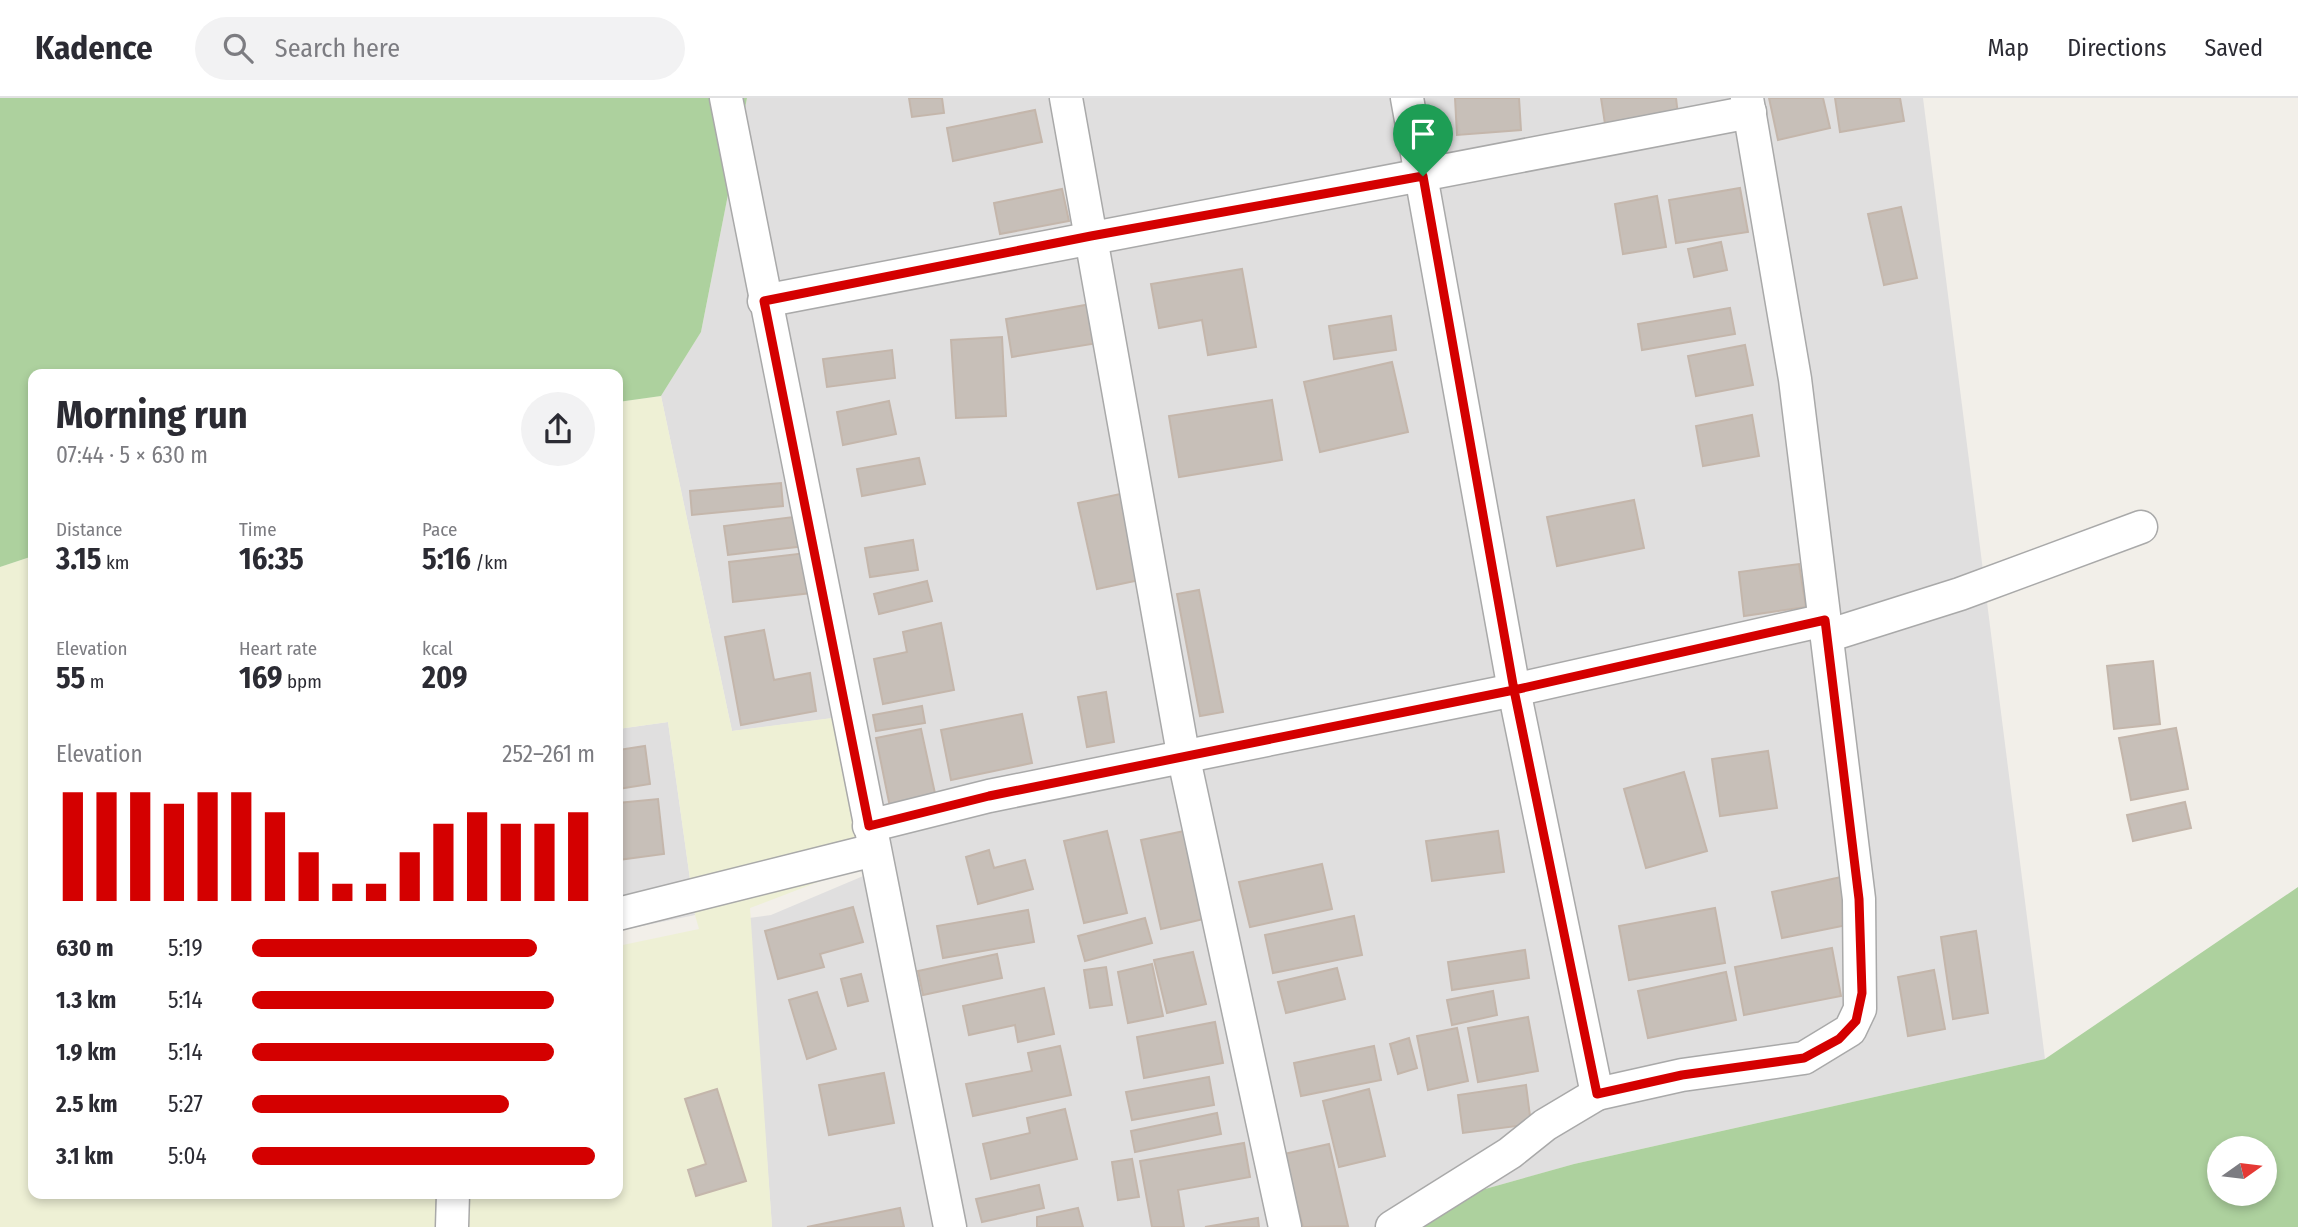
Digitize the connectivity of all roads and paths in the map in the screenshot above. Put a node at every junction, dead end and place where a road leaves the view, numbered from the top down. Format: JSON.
{"nodes":[{"id":1,"x":726,"y":98,"type":"edge"},
{"id":2,"x":1066,"y":98,"type":"edge"},
{"id":3,"x":1408,"y":98,"type":"edge"},
{"id":4,"x":1749,"y":105,"type":"edge"},
{"id":5,"x":1423,"y":176,"type":"junction"},
{"id":6,"x":1091,"y":236,"type":"junction"},
{"id":7,"x":764,"y":301,"type":"junction"},
{"id":8,"x":2141,"y":527,"type":"dead end"},
{"id":9,"x":1826,"y":628,"type":"junction"},
{"id":10,"x":1514,"y":690,"type":"junction"},
{"id":11,"x":1184,"y":759,"type":"junction"},
{"id":12,"x":871,"y":838,"type":"junction"},
{"id":13,"x":623,"y":912,"type":"edge"},
{"id":14,"x":1597,"y":1094,"type":"junction"},
{"id":15,"x":453,"y":1199,"type":"edge"},
{"id":16,"x":452,"y":1227,"type":"edge"},
{"id":17,"x":950,"y":1227,"type":"edge"},
{"id":18,"x":1285,"y":1227,"type":"edge"},
{"id":19,"x":1392,"y":1227,"type":"edge"}],
"edges":[{"from":1,"to":7,"type":"street"},
{"from":2,"to":6,"type":"street"},
{"from":3,"to":5,"type":"street"},
{"from":4,"to":5,"type":"street"},
{"from":4,"to":9,"type":"street"},
{"from":5,"to":6,"type":"street"},
{"from":5,"to":10,"type":"street"},
{"from":6,"to":7,"type":"street"},
{"from":6,"to":11,"type":"street"},
{"from":7,"to":12,"type":"street"},
{"from":8,"to":9,"type":"street"},
{"from":9,"to":10,"type":"street"},
{"from":9,"to":14,"type":"street"},
{"from":10,"to":11,"type":"street"},
{"from":10,"to":14,"type":"street"},
{"from":11,"to":12,"type":"street"},
{"from":11,"to":18,"type":"street"},
{"from":12,"to":13,"type":"street"},
{"from":12,"to":17,"type":"street"},
{"from":14,"to":19,"type":"street"},
{"from":15,"to":16,"type":"street"}]}
